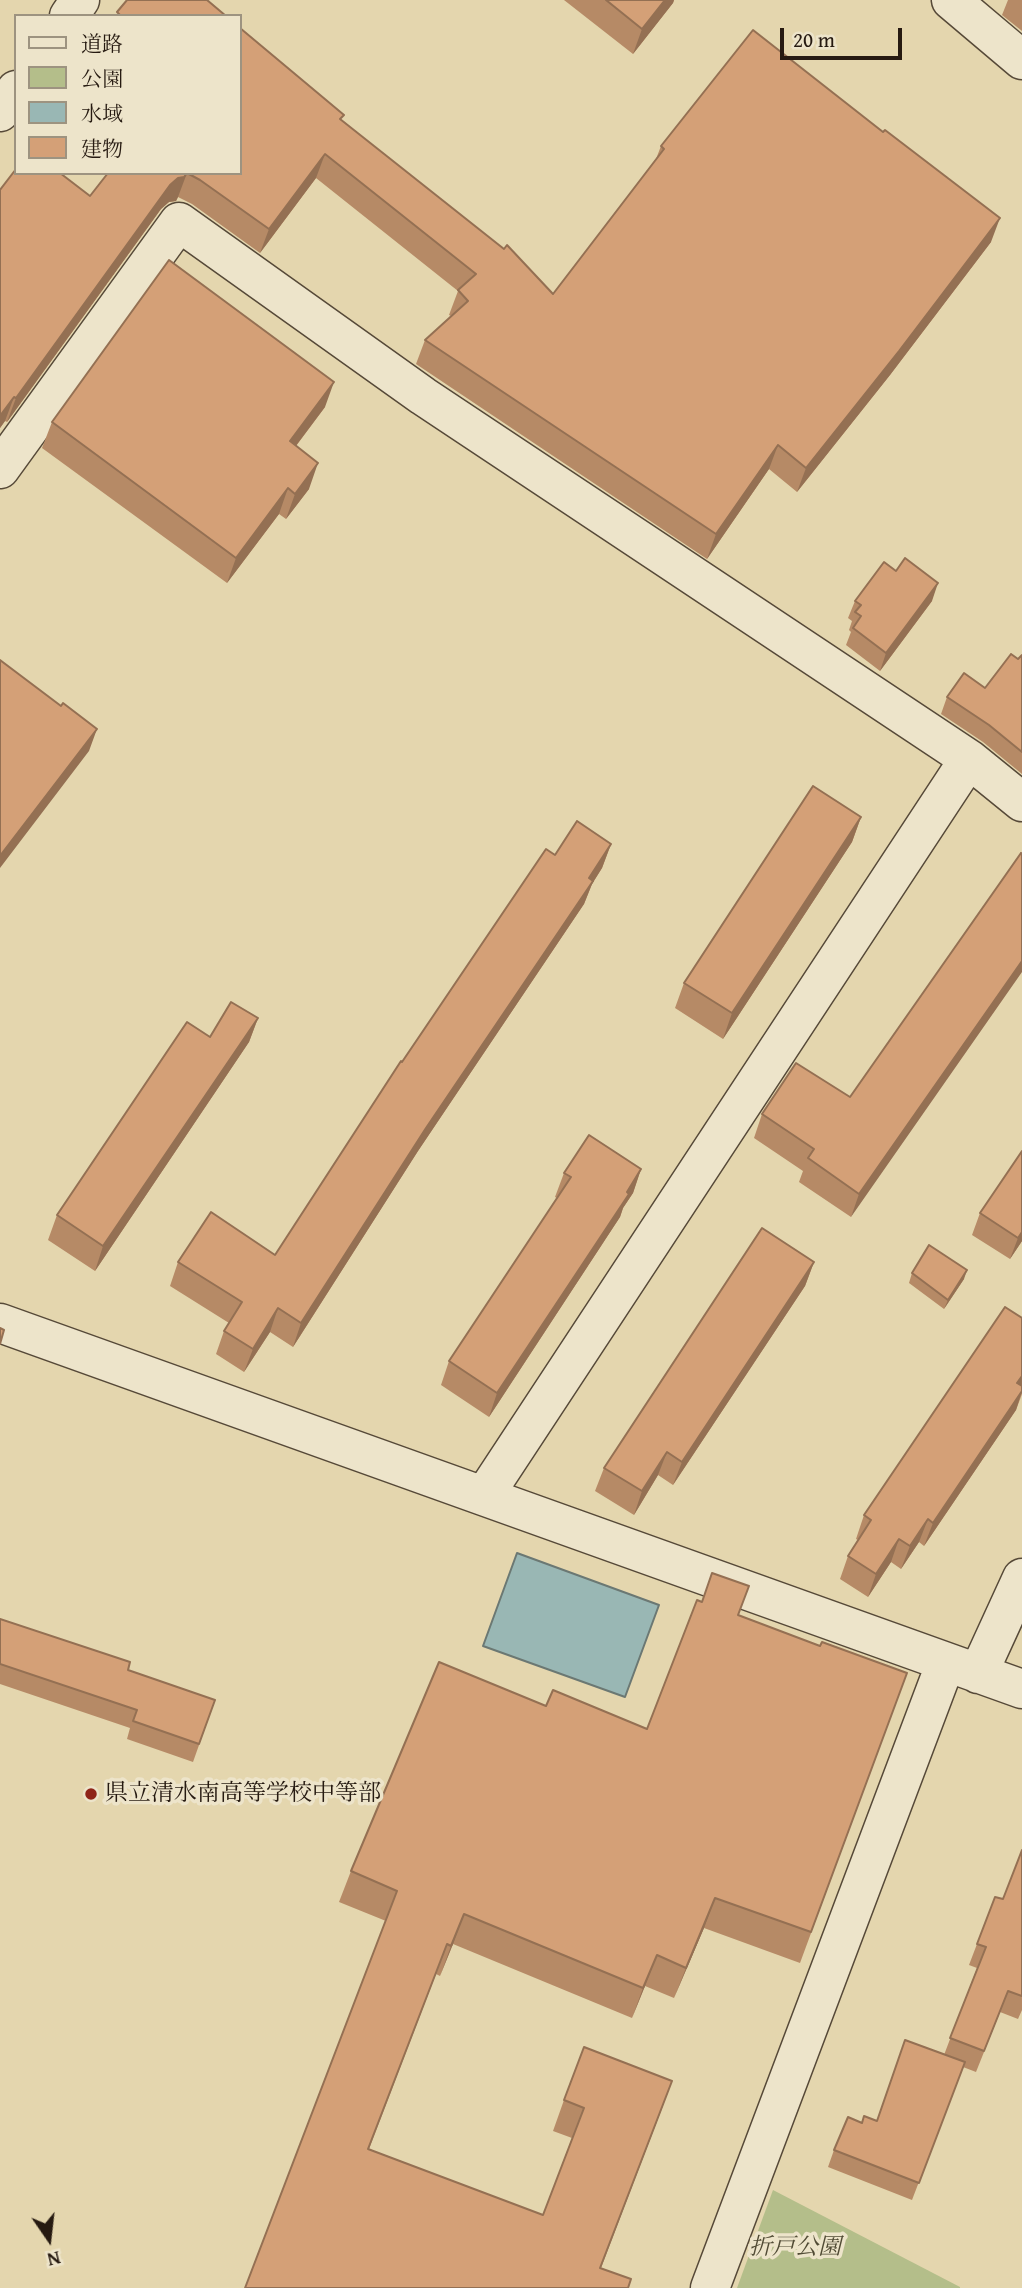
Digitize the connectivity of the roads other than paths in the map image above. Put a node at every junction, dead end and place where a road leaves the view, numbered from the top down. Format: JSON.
{"nodes":[{"id":1,"x":951,"y":0,"type":"edge"},
{"id":2,"x":1022,"y":60,"type":"edge"},
{"id":3,"x":14,"y":93,"type":"edge"},
{"id":4,"x":0,"y":112,"type":"edge"},
{"id":5,"x":0,"y":469,"type":"edge"},
{"id":6,"x":969,"y":760,"type":"junction"},
{"id":7,"x":1022,"y":802,"type":"edge"},
{"id":8,"x":0,"y":1323,"type":"edge"},
{"id":9,"x":484,"y":1496,"type":"junction"},
{"id":10,"x":1022,"y":1578,"type":"edge"},
{"id":11,"x":962,"y":1668,"type":"junction"},
{"id":12,"x":1022,"y":1689,"type":"edge"},
{"id":13,"x":710,"y":2288,"type":"edge"}],
"edges":[{"from":1,"to":2,"type":"street"},
{"from":3,"to":4,"type":"street"},
{"from":5,"to":6,"type":"street"},
{"from":6,"to":7,"type":"street"},
{"from":6,"to":9,"type":"street"},
{"from":8,"to":9,"type":"street"},
{"from":9,"to":11,"type":"street"},
{"from":10,"to":11,"type":"street"},
{"from":11,"to":12,"type":"street"},
{"from":11,"to":13,"type":"street"}]}
